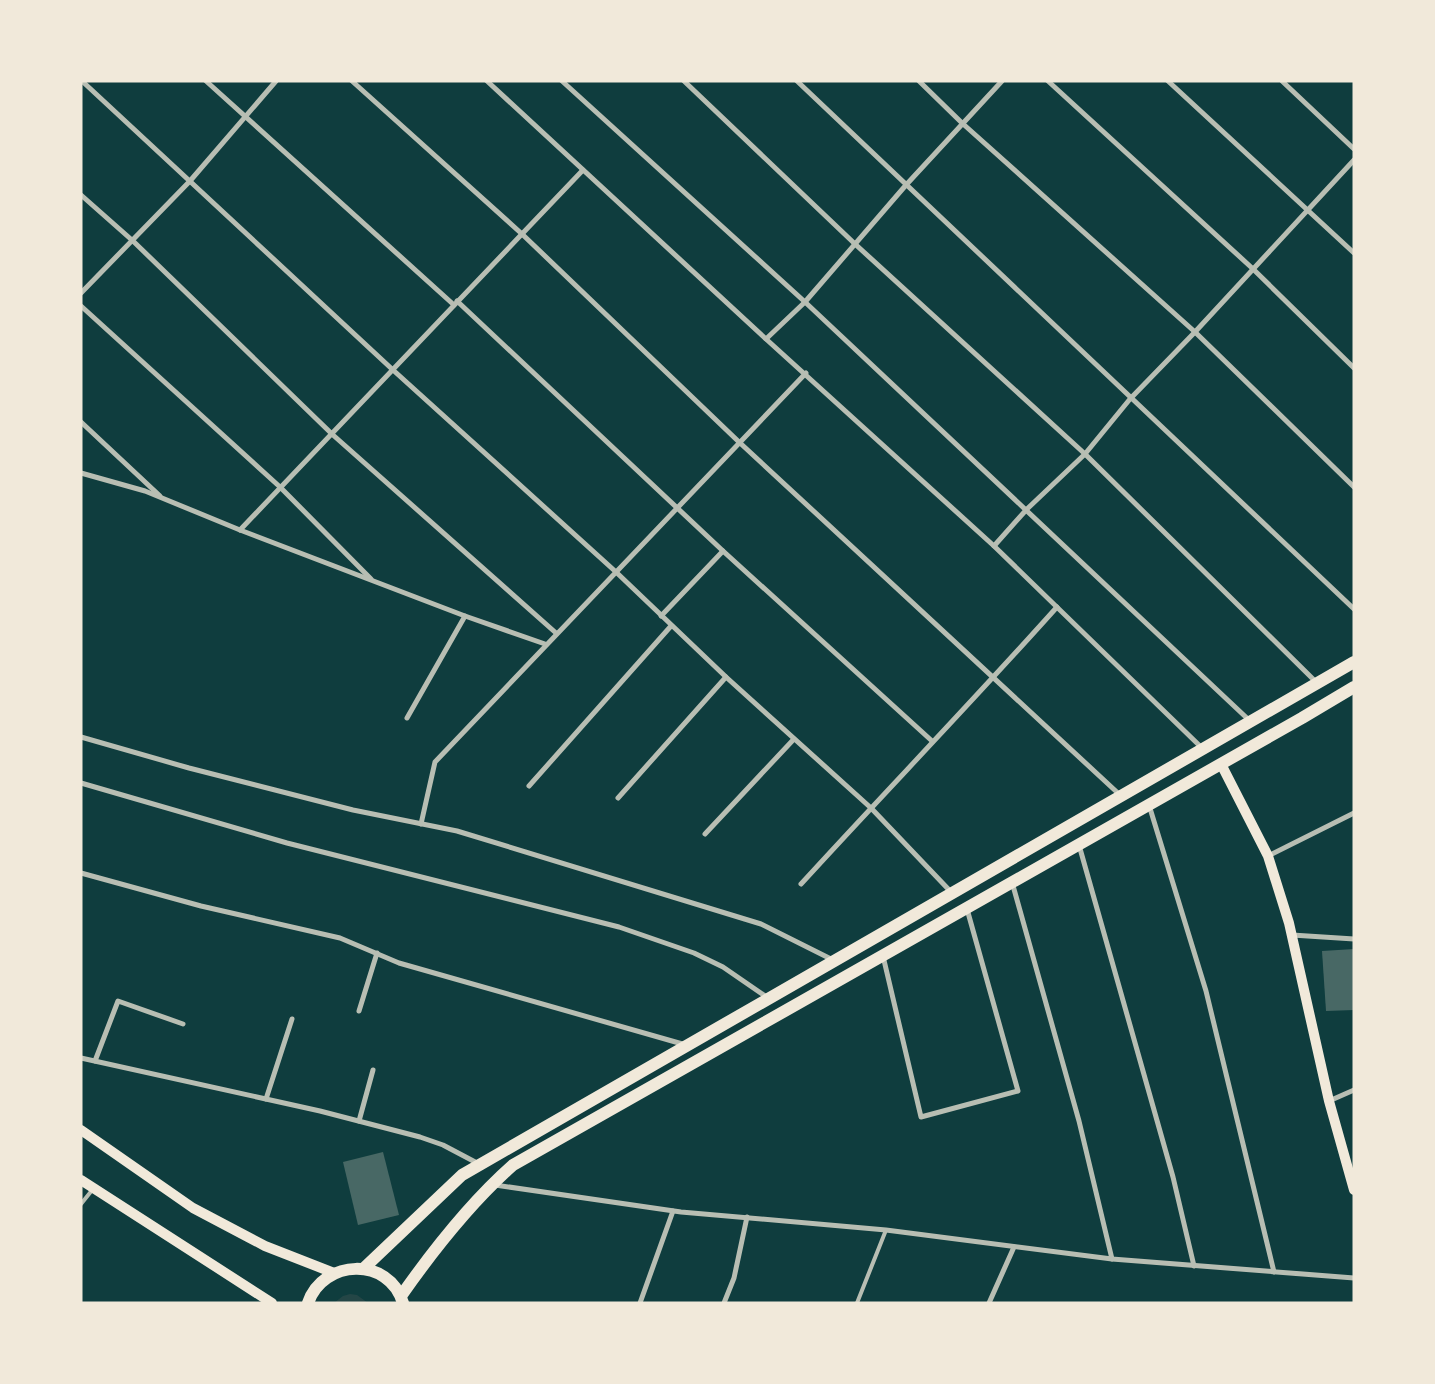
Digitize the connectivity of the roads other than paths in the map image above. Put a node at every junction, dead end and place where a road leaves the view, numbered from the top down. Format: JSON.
{"nodes":[{"id":1,"x":82,"y":81,"type":"edge"},
{"id":2,"x":206,"y":81,"type":"edge"},
{"id":3,"x":276,"y":81,"type":"edge"},
{"id":4,"x":352,"y":81,"type":"edge"},
{"id":5,"x":488,"y":81,"type":"edge"},
{"id":6,"x":562,"y":81,"type":"edge"},
{"id":7,"x":684,"y":81,"type":"edge"},
{"id":8,"x":797,"y":81,"type":"edge"},
{"id":9,"x":919,"y":81,"type":"edge"},
{"id":10,"x":1002,"y":81,"type":"edge"},
{"id":11,"x":1048,"y":81,"type":"edge"},
{"id":12,"x":1168,"y":81,"type":"edge"},
{"id":13,"x":1282,"y":81,"type":"edge"},
{"id":14,"x":246,"y":117,"type":"junction"},
{"id":15,"x":962,"y":123,"type":"junction"},
{"id":16,"x":1354,"y":149,"type":"edge"},
{"id":17,"x":1354,"y":160,"type":"edge"},
{"id":18,"x":583,"y":170,"type":"junction"},
{"id":19,"x":190,"y":181,"type":"junction"},
{"id":20,"x":906,"y":185,"type":"junction"},
{"id":21,"x":81,"y":195,"type":"edge"},
{"id":22,"x":1307,"y":209,"type":"junction"},
{"id":23,"x":522,"y":234,"type":"junction"},
{"id":24,"x":133,"y":241,"type":"junction"},
{"id":25,"x":854,"y":244,"type":"junction"},
{"id":26,"x":1354,"y":253,"type":"edge"},
{"id":27,"x":1252,"y":268,"type":"junction"},
{"id":28,"x":81,"y":293,"type":"edge"},
{"id":29,"x":805,"y":302,"type":"junction"},
{"id":30,"x":456,"y":303,"type":"junction"},
{"id":31,"x":81,"y":306,"type":"edge"},
{"id":32,"x":1195,"y":332,"type":"junction"},
{"id":33,"x":766,"y":339,"type":"junction"},
{"id":34,"x":1354,"y":368,"type":"edge"},
{"id":35,"x":393,"y":370,"type":"junction"},
{"id":36,"x":806,"y":373,"type":"junction"},
{"id":37,"x":1130,"y":399,"type":"junction"},
{"id":38,"x":81,"y":422,"type":"edge"},
{"id":39,"x":333,"y":435,"type":"junction"},
{"id":40,"x":739,"y":442,"type":"junction"},
{"id":41,"x":1085,"y":454,"type":"junction"},
{"id":42,"x":81,"y":474,"type":"edge"},
{"id":43,"x":280,"y":487,"type":"junction"},
{"id":44,"x":1354,"y":487,"type":"edge"},
{"id":45,"x":163,"y":498,"type":"junction"},
{"id":46,"x":678,"y":508,"type":"junction"},
{"id":47,"x":1027,"y":509,"type":"junction"},
{"id":48,"x":240,"y":530,"type":"junction"},
{"id":49,"x":994,"y":546,"type":"junction"},
{"id":50,"x":723,"y":551,"type":"junction"},
{"id":51,"x":616,"y":572,"type":"junction"},
{"id":52,"x":373,"y":581,"type":"junction"},
{"id":53,"x":1057,"y":607,"type":"junction"},
{"id":54,"x":1354,"y":609,"type":"edge"},
{"id":55,"x":465,"y":616,"type":"junction"},
{"id":56,"x":661,"y":616,"type":"junction"},
{"id":57,"x":671,"y":626,"type":"junction"},
{"id":58,"x":556,"y":633,"type":"junction"},
{"id":59,"x":546,"y":644,"type":"junction"},
{"id":60,"x":1354,"y":662,"type":"edge"},
{"id":61,"x":726,"y":678,"type":"junction"},
{"id":62,"x":994,"y":678,"type":"junction"},
{"id":63,"x":1318,"y":684,"type":"junction"},
{"id":64,"x":1354,"y":687,"type":"edge"},
{"id":65,"x":407,"y":718,"type":"dead end"},
{"id":66,"x":1252,"y":722,"type":"junction"},
{"id":67,"x":81,"y":737,"type":"edge"},
{"id":68,"x":794,"y":739,"type":"junction"},
{"id":69,"x":932,"y":742,"type":"junction"},
{"id":70,"x":1204,"y":750,"type":"junction"},
{"id":71,"x":1221,"y":764,"type":"junction"},
{"id":72,"x":81,"y":783,"type":"edge"},
{"id":73,"x":528,"y":786,"type":"dead end"},
{"id":74,"x":1123,"y":797,"type":"junction"},
{"id":75,"x":618,"y":798,"type":"dead end"},
{"id":76,"x":1149,"y":804,"type":"junction"},
{"id":77,"x":871,"y":808,"type":"junction"},
{"id":78,"x":1354,"y":813,"type":"edge"},
{"id":79,"x":421,"y":824,"type":"junction"},
{"id":80,"x":705,"y":834,"type":"dead end"},
{"id":81,"x":1078,"y":844,"type":"junction"},
{"id":82,"x":1268,"y":856,"type":"junction"},
{"id":83,"x":81,"y":873,"type":"edge"},
{"id":84,"x":1012,"y":882,"type":"junction"},
{"id":85,"x":801,"y":884,"type":"dead end"},
{"id":86,"x":953,"y":894,"type":"junction"},
{"id":87,"x":966,"y":908,"type":"junction"},
{"id":88,"x":1292,"y":935,"type":"junction"},
{"id":89,"x":1354,"y":939,"type":"edge"},
{"id":90,"x":377,"y":953,"type":"junction"},
{"id":91,"x":883,"y":955,"type":"junction"},
{"id":92,"x":836,"y":961,"type":"junction"},
{"id":93,"x":770,"y":1000,"type":"junction"},
{"id":94,"x":359,"y":1011,"type":"dead end"},
{"id":95,"x":292,"y":1019,"type":"dead end"},
{"id":96,"x":183,"y":1024,"type":"dead end"},
{"id":97,"x":689,"y":1046,"type":"junction"},
{"id":98,"x":81,"y":1058,"type":"edge"},
{"id":99,"x":95,"y":1060,"type":"junction"},
{"id":100,"x":373,"y":1070,"type":"dead end"},
{"id":101,"x":1354,"y":1090,"type":"edge"},
{"id":102,"x":266,"y":1099,"type":"junction"},
{"id":103,"x":1329,"y":1101,"type":"junction"},
{"id":104,"x":359,"y":1121,"type":"junction"},
{"id":105,"x":81,"y":1130,"type":"edge"},
{"id":106,"x":480,"y":1165,"type":"junction"},
{"id":107,"x":81,"y":1180,"type":"edge"},
{"id":108,"x":491,"y":1184,"type":"junction"},
{"id":109,"x":94,"y":1189,"type":"junction"},
{"id":110,"x":1354,"y":1190,"type":"edge"},
{"id":111,"x":81,"y":1204,"type":"edge"},
{"id":112,"x":673,"y":1210,"type":"junction"},
{"id":113,"x":746,"y":1217,"type":"junction"},
{"id":114,"x":886,"y":1230,"type":"junction"},
{"id":115,"x":1014,"y":1247,"type":"junction"},
{"id":116,"x":1112,"y":1259,"type":"junction"},
{"id":117,"x":1194,"y":1266,"type":"junction"},
{"id":118,"x":364,"y":1268,"type":"junction"},
{"id":119,"x":334,"y":1272,"type":"junction"},
{"id":120,"x":1274,"y":1272,"type":"junction"},
{"id":121,"x":1354,"y":1278,"type":"edge"},
{"id":122,"x":402,"y":1299,"type":"edge"},
{"id":123,"x":272,"y":1303,"type":"edge"},
{"id":124,"x":308,"y":1303,"type":"edge"},
{"id":125,"x":640,"y":1303,"type":"edge"},
{"id":126,"x":724,"y":1303,"type":"edge"},
{"id":127,"x":857,"y":1303,"type":"edge"},
{"id":128,"x":989,"y":1303,"type":"edge"}],
"edges":[{"from":1,"to":19,"type":"street"},
{"from":2,"to":14,"type":"street"},
{"from":3,"to":14,"type":"street"},
{"from":4,"to":23,"type":"street"},
{"from":5,"to":18,"type":"street"},
{"from":6,"to":29,"type":"street"},
{"from":7,"to":25,"type":"street"},
{"from":8,"to":20,"type":"street"},
{"from":9,"to":15,"type":"street"},
{"from":10,"to":15,"type":"street"},
{"from":11,"to":27,"type":"street"},
{"from":12,"to":22,"type":"street"},
{"from":13,"to":16,"type":"street"},
{"from":14,"to":19,"type":"street"},
{"from":14,"to":30,"type":"street"},
{"from":15,"to":20,"type":"street"},
{"from":15,"to":32,"type":"street"},
{"from":17,"to":22,"type":"street"},
{"from":18,"to":23,"type":"street"},
{"from":18,"to":33,"type":"street"},
{"from":19,"to":24,"type":"street"},
{"from":19,"to":35,"type":"street"},
{"from":20,"to":25,"type":"street"},
{"from":20,"to":37,"type":"street"},
{"from":21,"to":24,"type":"street"},
{"from":22,"to":26,"type":"street"},
{"from":22,"to":27,"type":"street"},
{"from":23,"to":30,"type":"street"},
{"from":23,"to":40,"type":"street"},
{"from":24,"to":28,"type":"street"},
{"from":24,"to":39,"type":"street"},
{"from":25,"to":29,"type":"street"},
{"from":25,"to":41,"type":"street"},
{"from":27,"to":32,"type":"street"},
{"from":27,"to":34,"type":"street"},
{"from":29,"to":33,"type":"street"},
{"from":29,"to":47,"type":"street"},
{"from":30,"to":35,"type":"street"},
{"from":30,"to":46,"type":"street"},
{"from":31,"to":43,"type":"street"},
{"from":32,"to":37,"type":"street"},
{"from":32,"to":44,"type":"street"},
{"from":33,"to":36,"type":"street"},
{"from":35,"to":39,"type":"street"},
{"from":35,"to":51,"type":"street"},
{"from":36,"to":40,"type":"street"},
{"from":36,"to":49,"type":"street"},
{"from":37,"to":41,"type":"street"},
{"from":37,"to":54,"type":"street"},
{"from":38,"to":45,"type":"street"},
{"from":39,"to":43,"type":"street"},
{"from":39,"to":58,"type":"street"},
{"from":40,"to":46,"type":"street"},
{"from":40,"to":62,"type":"street"},
{"from":41,"to":47,"type":"street"},
{"from":41,"to":63,"type":"street"},
{"from":42,"to":45,"type":"street"},
{"from":43,"to":48,"type":"street"},
{"from":43,"to":52,"type":"street"},
{"from":45,"to":48,"type":"street"},
{"from":46,"to":50,"type":"street"},
{"from":46,"to":51,"type":"street"},
{"from":47,"to":49,"type":"street"},
{"from":47,"to":66,"type":"street"},
{"from":48,"to":52,"type":"street"},
{"from":49,"to":53,"type":"street"},
{"from":50,"to":56,"type":"street"},
{"from":50,"to":69,"type":"street"},
{"from":51,"to":56,"type":"street"},
{"from":51,"to":58,"type":"street"},
{"from":52,"to":55,"type":"street"},
{"from":53,"to":62,"type":"street"},
{"from":53,"to":70,"type":"street"},
{"from":55,"to":59,"type":"street"},
{"from":55,"to":65,"type":"street"},
{"from":56,"to":57,"type":"street"},
{"from":57,"to":61,"type":"street"},
{"from":57,"to":73,"type":"street"},
{"from":58,"to":59,"type":"street"},
{"from":59,"to":79,"type":"street"},
{"from":60,"to":63,"type":"highway"},
{"from":61,"to":68,"type":"street"},
{"from":61,"to":75,"type":"street"},
{"from":62,"to":69,"type":"street"},
{"from":62,"to":74,"type":"street"},
{"from":63,"to":66,"type":"highway"},
{"from":64,"to":71,"type":"highway"},
{"from":66,"to":70,"type":"highway"},
{"from":67,"to":79,"type":"street"},
{"from":68,"to":77,"type":"street"},
{"from":68,"to":80,"type":"street"},
{"from":69,"to":77,"type":"street"},
{"from":70,"to":74,"type":"highway"},
{"from":71,"to":76,"type":"highway"},
{"from":71,"to":82,"type":"main road"},
{"from":72,"to":93,"type":"street"},
{"from":74,"to":86,"type":"highway"},
{"from":76,"to":81,"type":"highway"},
{"from":76,"to":120,"type":"street"},
{"from":77,"to":85,"type":"street"},
{"from":77,"to":86,"type":"street"},
{"from":78,"to":82,"type":"street"},
{"from":79,"to":92,"type":"street"},
{"from":81,"to":84,"type":"highway"},
{"from":81,"to":117,"type":"street"},
{"from":82,"to":88,"type":"main road"},
{"from":83,"to":90,"type":"street"},
{"from":84,"to":87,"type":"highway"},
{"from":84,"to":116,"type":"street"},
{"from":86,"to":92,"type":"highway"},
{"from":87,"to":91,"type":"highway"},
{"from":87,"to":91,"type":"street"},
{"from":88,"to":89,"type":"street"},
{"from":88,"to":103,"type":"main road"},
{"from":90,"to":94,"type":"street"},
{"from":90,"to":97,"type":"street"},
{"from":91,"to":108,"type":"highway"},
{"from":92,"to":93,"type":"highway"},
{"from":93,"to":97,"type":"highway"},
{"from":95,"to":102,"type":"street"},
{"from":96,"to":99,"type":"street"},
{"from":97,"to":106,"type":"highway"},
{"from":98,"to":99,"type":"street"},
{"from":99,"to":102,"type":"street"},
{"from":100,"to":104,"type":"street"},
{"from":101,"to":103,"type":"street"},
{"from":102,"to":104,"type":"street"},
{"from":103,"to":110,"type":"main road"},
{"from":104,"to":106,"type":"street"},
{"from":105,"to":119,"type":"main road"},
{"from":106,"to":118,"type":"highway"},
{"from":107,"to":109,"type":"main road"},
{"from":108,"to":112,"type":"street"},
{"from":108,"to":122,"type":"highway"},
{"from":109,"to":111,"type":"lane"},
{"from":109,"to":123,"type":"main road"},
{"from":112,"to":113,"type":"street"},
{"from":112,"to":125,"type":"street"},
{"from":113,"to":114,"type":"street"},
{"from":113,"to":126,"type":"street"},
{"from":114,"to":115,"type":"street"},
{"from":114,"to":127,"type":"lane"},
{"from":115,"to":116,"type":"street"},
{"from":115,"to":128,"type":"street"},
{"from":116,"to":117,"type":"street"},
{"from":117,"to":120,"type":"street"},
{"from":118,"to":119,"type":"highway"},
{"from":118,"to":122,"type":"highway"},
{"from":119,"to":124,"type":"highway"},
{"from":120,"to":121,"type":"street"}]}
